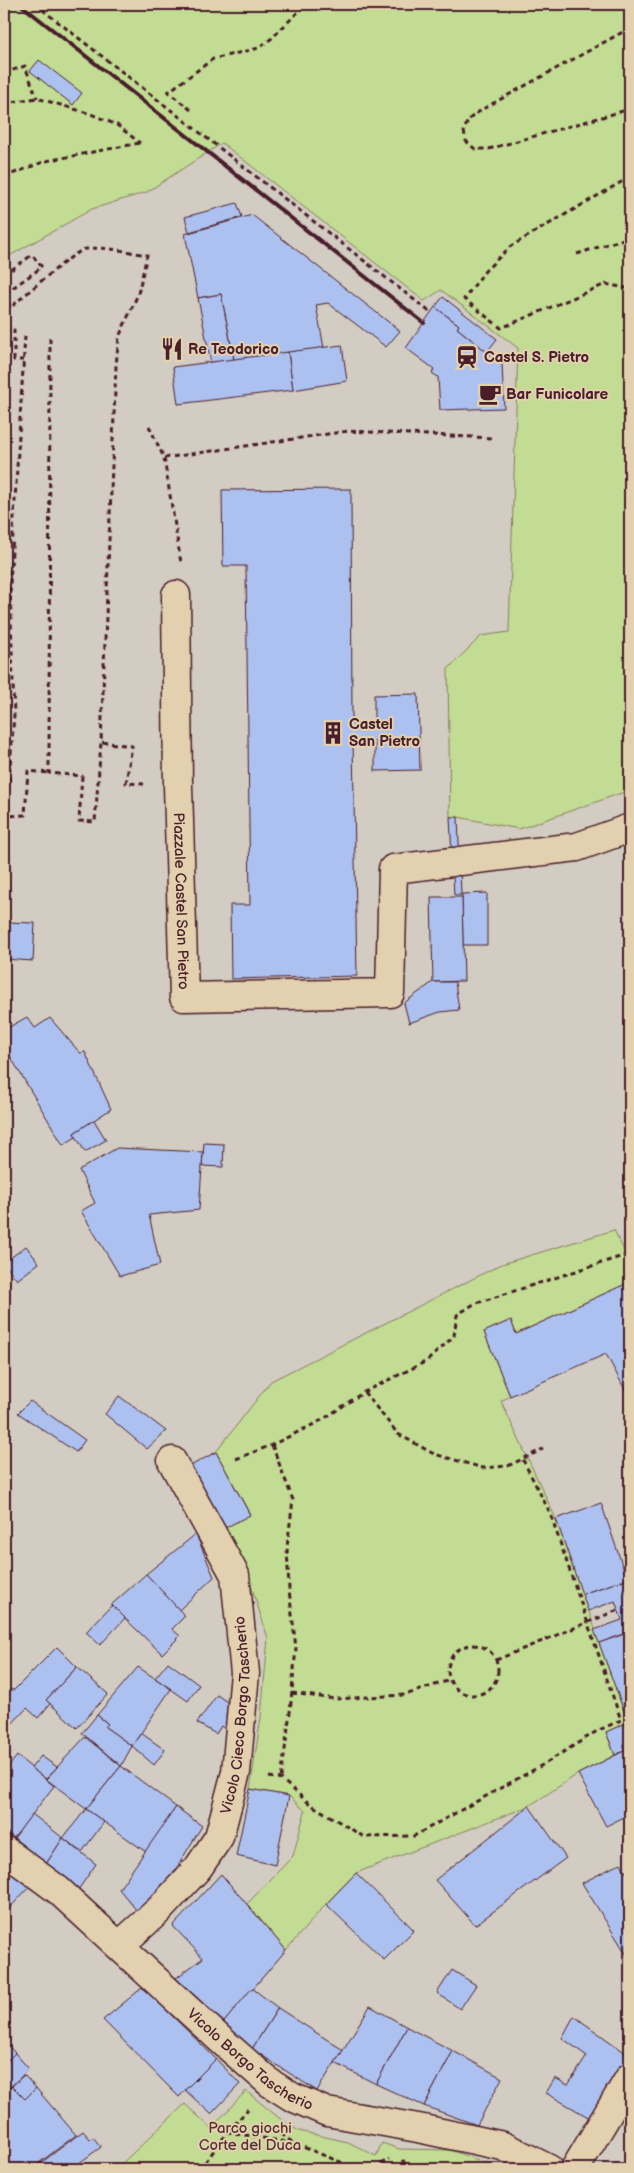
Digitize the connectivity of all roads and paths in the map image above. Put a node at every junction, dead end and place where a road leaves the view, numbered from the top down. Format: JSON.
{"nodes":[{"id":1,"x":35,"y":4,"type":"edge"},
{"id":2,"x":306,"y":4,"type":"edge"},
{"id":3,"x":630,"y":28,"type":"edge"},
{"id":4,"x":4,"y":73,"type":"edge"},
{"id":5,"x":37,"y":98,"type":"junction"},
{"id":6,"x":4,"y":103,"type":"edge"},
{"id":7,"x":630,"y":109,"type":"edge"},
{"id":8,"x":191,"y":110,"type":"dead end"},
{"id":9,"x":630,"y":176,"type":"edge"},
{"id":10,"x":4,"y":177,"type":"edge"},
{"id":11,"x":630,"y":237,"type":"edge"},
{"id":12,"x":577,"y":254,"type":"dead end"},
{"id":13,"x":4,"y":276,"type":"edge"},
{"id":14,"x":630,"y":289,"type":"edge"},
{"id":15,"x":4,"y":294,"type":"edge"},
{"id":16,"x":431,"y":313,"type":"dead end"},
{"id":17,"x":4,"y":331,"type":"edge"},
{"id":18,"x":25,"y":336,"type":"dead end"},
{"id":19,"x":50,"y":338,"type":"dead end"},
{"id":20,"x":23,"y":360,"type":"junction"},
{"id":21,"x":149,"y":426,"type":"dead end"},
{"id":22,"x":492,"y":438,"type":"dead end"},
{"id":23,"x":164,"y":458,"type":"junction"},
{"id":24,"x":176,"y":596,"type":"joint"},
{"id":25,"x":101,"y":742,"type":"junction"},
{"id":26,"x":132,"y":746,"type":"dead end"},
{"id":27,"x":49,"y":774,"type":"junction"},
{"id":28,"x":630,"y":828,"type":"edge"},
{"id":29,"x":626,"y":1255,"type":"dead end"},
{"id":30,"x":364,"y":1392,"type":"junction"},
{"id":31,"x":272,"y":1445,"type":"junction"},
{"id":32,"x":543,"y":1449,"type":"dead end"},
{"id":33,"x":236,"y":1459,"type":"dead end"},
{"id":34,"x":523,"y":1460,"type":"junction"},
{"id":35,"x":172,"y":1461,"type":"dead end"},
{"id":36,"x":618,"y":1610,"type":"dead end"},
{"id":37,"x":588,"y":1621,"type":"junction"},
{"id":38,"x":496,"y":1660,"type":"junction"},
{"id":39,"x":450,"y":1680,"type":"junction"},
{"id":40,"x":292,"y":1692,"type":"junction"},
{"id":41,"x":236,"y":1772,"type":"junction"},
{"id":42,"x":281,"y":1779,"type":"junction"},
{"id":43,"x":4,"y":1850,"type":"edge"},
{"id":44,"x":120,"y":1945,"type":"junction"},
{"id":45,"x":630,"y":2077,"type":"edge"},
{"id":46,"x":249,"y":2108,"type":"dead end"},
{"id":47,"x":228,"y":2132,"type":"junction"},
{"id":48,"x":292,"y":2143,"type":"dead end"},
{"id":49,"x":392,"y":2157,"type":"dead end"},
{"id":50,"x":200,"y":2169,"type":"edge"},
{"id":51,"x":373,"y":2169,"type":"edge"},
{"id":52,"x":549,"y":2169,"type":"edge"},
{"id":53,"x":575,"y":2169,"type":"edge"}],
"edges":[{"from":1,"to":16,"type":"path"},
{"from":2,"to":8,"type":"path"},
{"from":3,"to":7,"type":"path"},
{"from":4,"to":5,"type":"path"},
{"from":5,"to":6,"type":"path"},
{"from":5,"to":10,"type":"path"},
{"from":9,"to":14,"type":"path"},
{"from":11,"to":12,"type":"path"},
{"from":13,"to":15,"type":"path"},
{"from":15,"to":25,"type":"path"},
{"from":17,"to":20,"type":"path"},
{"from":18,"to":20,"type":"path"},
{"from":19,"to":27,"type":"path"},
{"from":20,"to":27,"type":"path"},
{"from":21,"to":23,"type":"path"},
{"from":22,"to":23,"type":"path"},
{"from":23,"to":24,"type":"path"},
{"from":24,"to":28,"type":"street","name":"Piazzale Castel San Pietro"},
{"from":25,"to":26,"type":"path"},
{"from":25,"to":27,"type":"path"},
{"from":29,"to":30,"type":"path"},
{"from":30,"to":31,"type":"path"},
{"from":30,"to":34,"type":"path"},
{"from":31,"to":33,"type":"path"},
{"from":31,"to":40,"type":"path"},
{"from":32,"to":34,"type":"path"},
{"from":34,"to":37,"type":"path"},
{"from":35,"to":41,"type":"street","name":"Vicolo Cieco Borgo Tascherio"},
{"from":36,"to":37,"type":"path"},
{"from":37,"to":38,"type":"path"},
{"from":37,"to":42,"type":"path"},
{"from":38,"to":39,"type":"path"},
{"from":38,"to":39,"type":"path"},
{"from":39,"to":40,"type":"path"},
{"from":40,"to":42,"type":"path"},
{"from":41,"to":42,"type":"path"},
{"from":41,"to":44,"type":"street","name":"Vicolo Cieco Borgo Tascherio"},
{"from":43,"to":44,"type":"street","name":"Vicolo Borgo Tascherio"},
{"from":44,"to":52,"type":"street","name":"Vicolo Borgo Tascherio"},
{"from":45,"to":53,"type":"street"},
{"from":46,"to":47,"type":"path"},
{"from":47,"to":48,"type":"path"},
{"from":47,"to":50,"type":"path"},
{"from":49,"to":51,"type":"path"}]}
